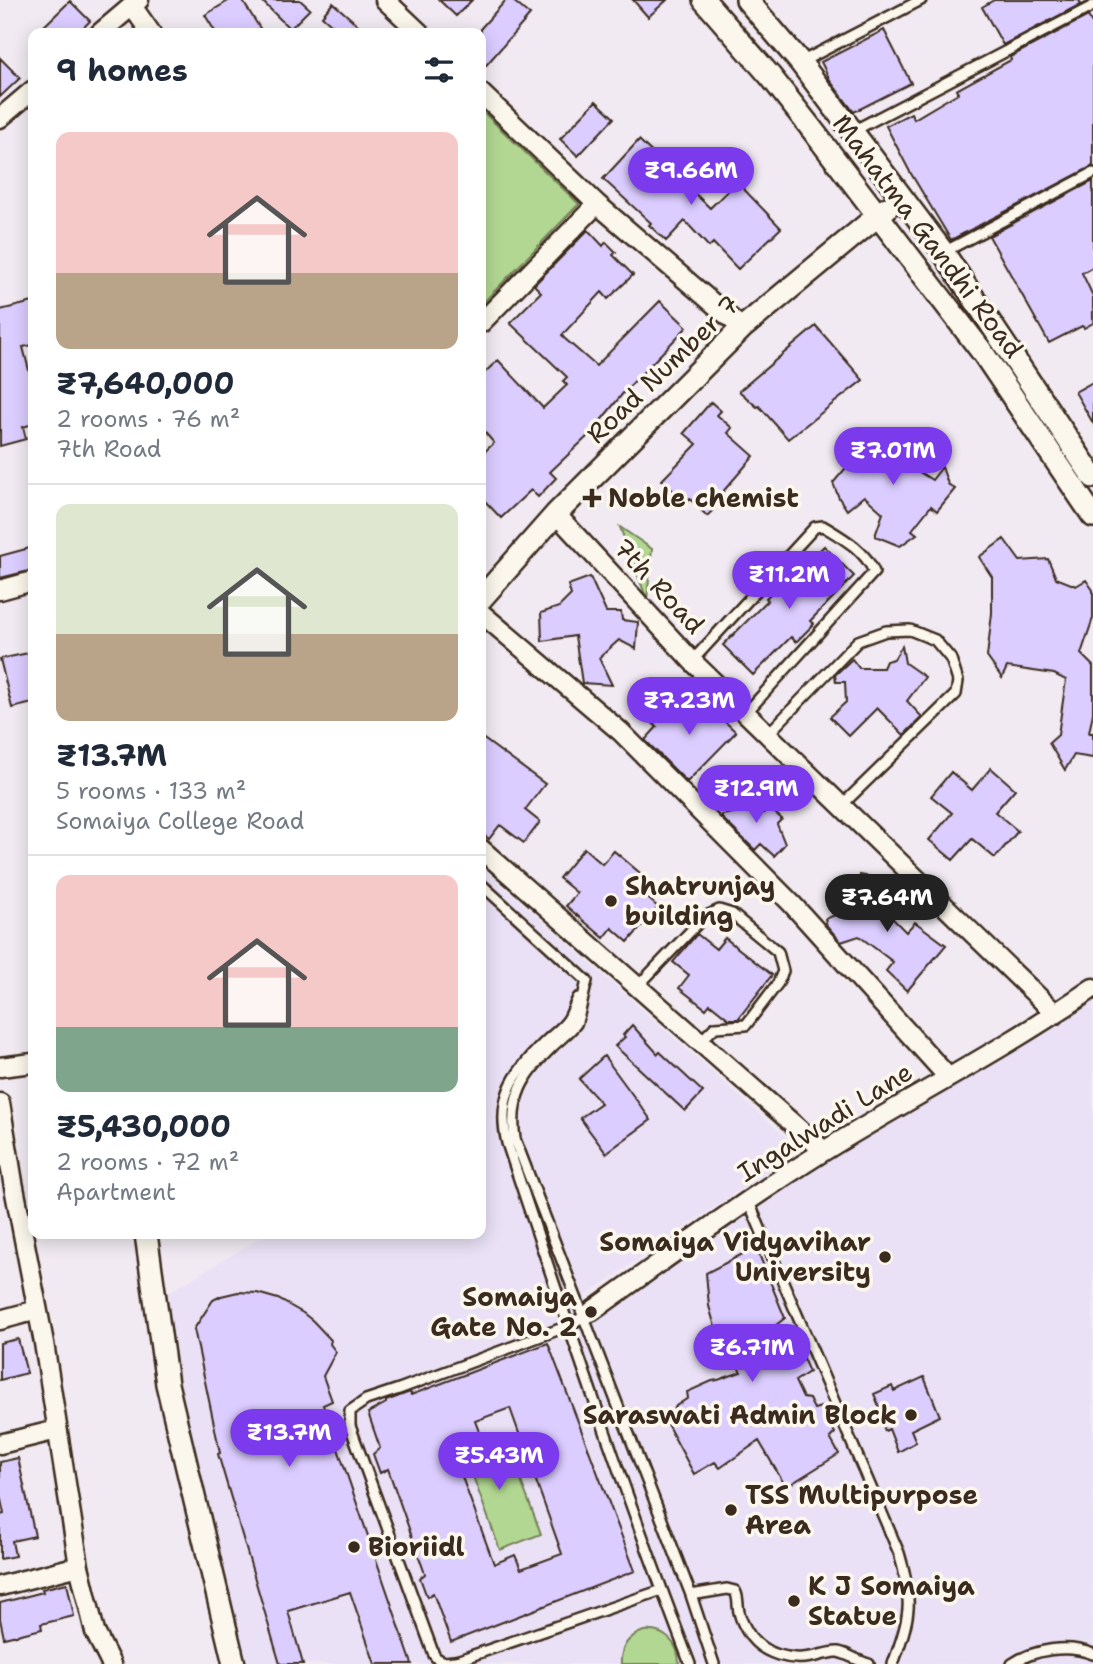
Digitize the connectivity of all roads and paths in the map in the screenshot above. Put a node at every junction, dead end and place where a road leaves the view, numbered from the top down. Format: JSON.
{"nodes":[{"id":1,"x":385,"y":0,"type":"edge"},
{"id":2,"x":704,"y":0,"type":"edge"},
{"id":3,"x":747,"y":0,"type":"edge"},
{"id":4,"x":921,"y":0,"type":"edge"},
{"id":5,"x":135,"y":3,"type":"edge"},
{"id":6,"x":1093,"y":6,"type":"edge"},
{"id":7,"x":106,"y":28,"type":"edge"},
{"id":8,"x":148,"y":28,"type":"edge"},
{"id":9,"x":415,"y":28,"type":"edge"},
{"id":10,"x":800,"y":62,"type":"junction"},
{"id":11,"x":28,"y":94,"type":"edge"},
{"id":12,"x":486,"y":98,"type":"edge"},
{"id":13,"x":0,"y":118,"type":"edge"},
{"id":14,"x":851,"y":132,"type":"junction"},
{"id":15,"x":1093,"y":173,"type":"edge"},
{"id":16,"x":901,"y":197,"type":"junction"},
{"id":17,"x":597,"y":204,"type":"junction"},
{"id":18,"x":878,"y":215,"type":"junction"},
{"id":19,"x":943,"y":253,"type":"junction"},
{"id":20,"x":486,"y":318,"type":"edge"},
{"id":21,"x":742,"y":328,"type":"junction"},
{"id":22,"x":1093,"y":477,"type":"edge"},
{"id":23,"x":556,"y":514,"type":"junction"},
{"id":24,"x":1093,"y":516,"type":"edge"},
{"id":25,"x":28,"y":582,"type":"edge"},
{"id":26,"x":0,"y":590,"type":"edge"},
{"id":27,"x":486,"y":593,"type":"edge"},
{"id":28,"x":486,"y":617,"type":"edge"},
{"id":29,"x":692,"y":661,"type":"junction"},
{"id":30,"x":746,"y":713,"type":"junction"},
{"id":31,"x":768,"y":734,"type":"junction"},
{"id":32,"x":841,"y":806,"type":"junction"},
{"id":33,"x":486,"y":853,"type":"edge"},
{"id":34,"x":486,"y":889,"type":"edge"},
{"id":35,"x":587,"y":981,"type":"junction"},
{"id":36,"x":637,"y":987,"type":"junction"},
{"id":37,"x":1093,"y":988,"type":"edge"},
{"id":38,"x":1056,"y":1014,"type":"junction"},
{"id":39,"x":700,"y":1042,"type":"junction"},
{"id":40,"x":28,"y":1064,"type":"edge"},
{"id":41,"x":0,"y":1067,"type":"edge"},
{"id":42,"x":948,"y":1077,"type":"junction"},
{"id":43,"x":0,"y":1103,"type":"edge"},
{"id":44,"x":824,"y":1152,"type":"junction"},
{"id":45,"x":6,"y":1183,"type":"edge"},
{"id":46,"x":748,"y":1200,"type":"junction"},
{"id":47,"x":147,"y":1239,"type":"edge"},
{"id":48,"x":37,"y":1310,"type":"junction"},
{"id":49,"x":587,"y":1314,"type":"junction"},
{"id":50,"x":0,"y":1320,"type":"edge"},
{"id":51,"x":568,"y":1326,"type":"junction"},
{"id":52,"x":57,"y":1430,"type":"junction"},
{"id":53,"x":0,"y":1444,"type":"edge"},
{"id":54,"x":79,"y":1566,"type":"junction"},
{"id":55,"x":0,"y":1586,"type":"edge"},
{"id":56,"x":662,"y":1590,"type":"junction"},
{"id":57,"x":691,"y":1595,"type":"junction"},
{"id":58,"x":1093,"y":1654,"type":"edge"},
{"id":59,"x":462,"y":1662,"type":"edge"},
{"id":60,"x":111,"y":1664,"type":"edge"},
{"id":61,"x":234,"y":1664,"type":"edge"},
{"id":62,"x":690,"y":1664,"type":"edge"},
{"id":63,"x":714,"y":1664,"type":"edge"},
{"id":64,"x":869,"y":1664,"type":"edge"},
{"id":65,"x":893,"y":1664,"type":"edge"},
{"id":66,"x":1012,"y":1664,"type":"edge"}],
"edges":[{"from":1,"to":9,"type":"street"},
{"from":2,"to":18,"type":"street","name":"Mahatma Gandhi Road"},
{"from":3,"to":10,"type":"street","name":"Mahatma Gandhi Road"},
{"from":4,"to":10,"type":"lane"},
{"from":5,"to":7,"type":"street"},
{"from":5,"to":8,"type":"street"},
{"from":6,"to":14,"type":"lane"},
{"from":10,"to":14,"type":"street","name":"Mahatma Gandhi Road"},
{"from":11,"to":13,"type":"street"},
{"from":12,"to":17,"type":"street"},
{"from":14,"to":16,"type":"street","name":"Mahatma Gandhi Road"},
{"from":15,"to":19,"type":"lane"},
{"from":16,"to":18,"type":"street","name":"Road Number 7"},
{"from":16,"to":19,"type":"street","name":"Mahatma Gandhi Road"},
{"from":17,"to":20,"type":"street"},
{"from":17,"to":21,"type":"street"},
{"from":18,"to":21,"type":"street","name":"Road Number 7"},
{"from":18,"to":24,"type":"street","name":"Mahatma Gandhi Road"},
{"from":19,"to":22,"type":"street","name":"Mahatma Gandhi Road"},
{"from":21,"to":23,"type":"street","name":"Road Number 7"},
{"from":23,"to":27,"type":"street","name":"Road Number 7"},
{"from":23,"to":29,"type":"street","name":"7th Road"},
{"from":25,"to":26,"type":"street"},
{"from":28,"to":42,"type":"street"},
{"from":29,"to":30,"type":"street","name":"7th Road"},
{"from":29,"to":30,"type":"lane"},
{"from":30,"to":31,"type":"street","name":"7th Road"},
{"from":31,"to":32,"type":"street","name":"7th Road"},
{"from":31,"to":32,"type":"lane"},
{"from":32,"to":38,"type":"street","name":"7th Road"},
{"from":33,"to":36,"type":"street"},
{"from":34,"to":35,"type":"lane"},
{"from":35,"to":49,"type":"lane"},
{"from":35,"to":51,"type":"lane"},
{"from":36,"to":39,"type":"street"},
{"from":36,"to":39,"type":"lane"},
{"from":37,"to":38,"type":"street","name":"Ingalwadi Lane"},
{"from":38,"to":42,"type":"street","name":"Ingalwadi Lane"},
{"from":39,"to":44,"type":"street"},
{"from":40,"to":41,"type":"street"},
{"from":42,"to":44,"type":"street","name":"Ingalwadi Lane"},
{"from":43,"to":45,"type":"street"},
{"from":44,"to":46,"type":"street","name":"Ingalwadi Lane"},
{"from":45,"to":48,"type":"street"},
{"from":46,"to":49,"type":"street","name":"Ingalwadi Lane"},
{"from":46,"to":65,"type":"lane"},
{"from":47,"to":61,"type":"street"},
{"from":48,"to":50,"type":"street"},
{"from":48,"to":52,"type":"street"},
{"from":49,"to":51,"type":"lane"},
{"from":49,"to":57,"type":"lane"},
{"from":51,"to":56,"type":"lane"},
{"from":51,"to":59,"type":"lane"},
{"from":52,"to":53,"type":"street"},
{"from":52,"to":54,"type":"street"},
{"from":54,"to":55,"type":"street"},
{"from":54,"to":60,"type":"street"},
{"from":56,"to":59,"type":"lane"},
{"from":56,"to":62,"type":"lane"},
{"from":57,"to":63,"type":"lane"},
{"from":57,"to":64,"type":"lane"},
{"from":58,"to":66,"type":"lane"}]}
